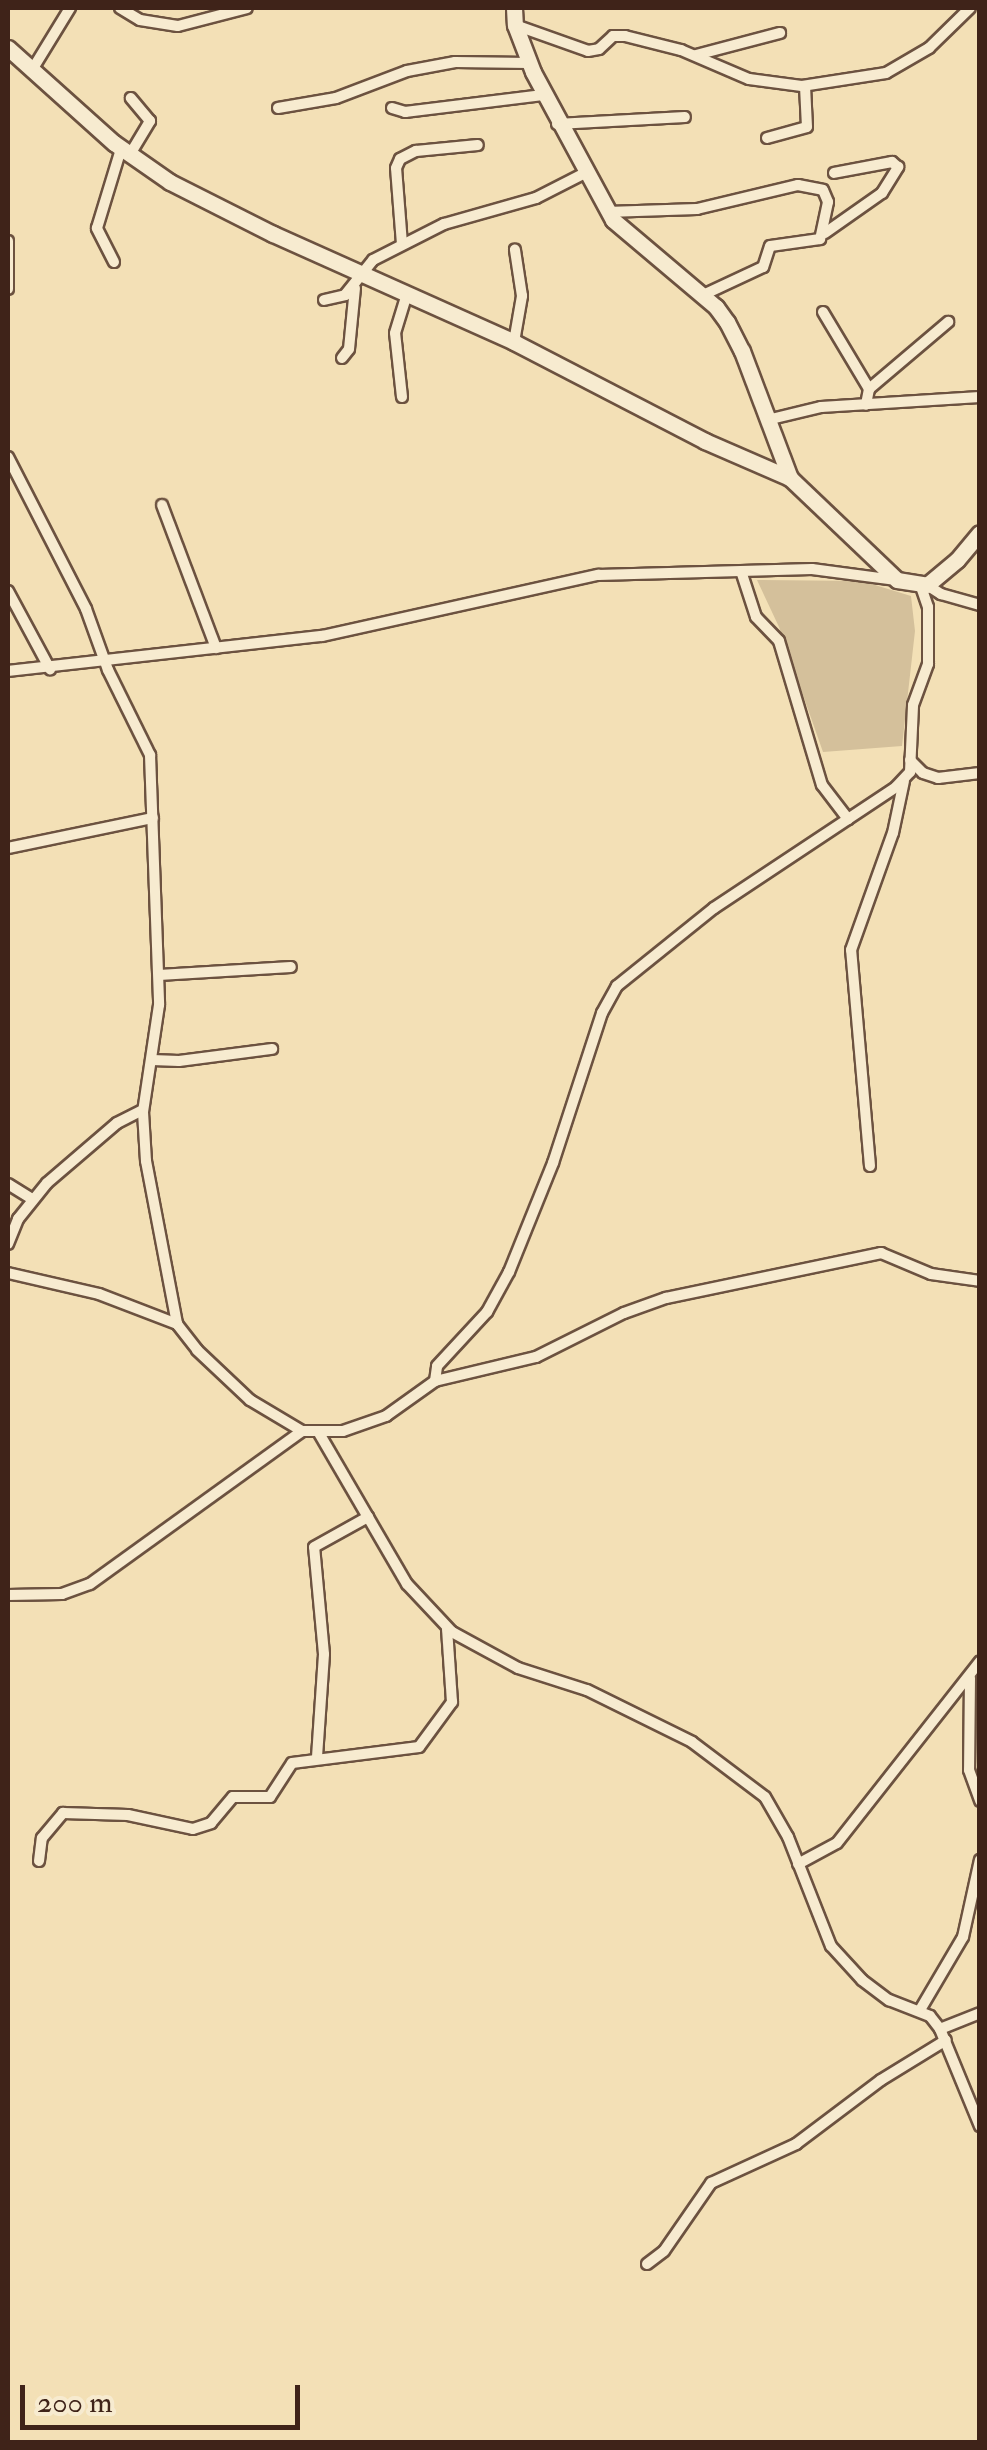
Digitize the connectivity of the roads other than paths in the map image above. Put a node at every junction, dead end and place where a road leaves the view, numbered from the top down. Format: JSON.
{"nodes":[{"id":1,"x":70,"y":8,"type":"edge"},
{"id":2,"x":120,"y":8,"type":"edge"},
{"id":3,"x":248,"y":8,"type":"edge"},
{"id":4,"x":970,"y":8,"type":"edge"},
{"id":5,"x":515,"y":16,"type":"edge"},
{"id":6,"x":780,"y":33,"type":"dead end"},
{"id":7,"x":8,"y":48,"type":"edge"},
{"id":8,"x":696,"y":55,"type":"junction"},
{"id":9,"x":529,"y":63,"type":"junction"},
{"id":10,"x":32,"y":70,"type":"junction"},
{"id":11,"x":805,"y":86,"type":"junction"},
{"id":12,"x":543,"y":95,"type":"junction"},
{"id":13,"x":131,"y":98,"type":"dead end"},
{"id":14,"x":278,"y":108,"type":"dead end"},
{"id":15,"x":392,"y":108,"type":"dead end"},
{"id":16,"x":684,"y":116,"type":"dead end"},
{"id":17,"x":557,"y":124,"type":"junction"},
{"id":18,"x":767,"y":138,"type":"dead end"},
{"id":19,"x":478,"y":145,"type":"dead end"},
{"id":20,"x":125,"y":152,"type":"junction"},
{"id":21,"x":834,"y":173,"type":"dead end"},
{"id":22,"x":585,"y":174,"type":"junction"},
{"id":23,"x":607,"y":212,"type":"junction"},
{"id":24,"x":824,"y":233,"type":"junction"},
{"id":25,"x":8,"y":241,"type":"edge"},
{"id":26,"x":402,"y":244,"type":"junction"},
{"id":27,"x":515,"y":250,"type":"dead end"},
{"id":28,"x":114,"y":262,"type":"dead end"},
{"id":29,"x":358,"y":281,"type":"junction"},
{"id":30,"x":8,"y":289,"type":"edge"},
{"id":31,"x":406,"y":296,"type":"junction"},
{"id":32,"x":702,"y":296,"type":"junction"},
{"id":33,"x":324,"y":300,"type":"dead end"},
{"id":34,"x":823,"y":312,"type":"dead end"},
{"id":35,"x":948,"y":322,"type":"dead end"},
{"id":36,"x":514,"y":342,"type":"junction"},
{"id":37,"x":342,"y":358,"type":"dead end"},
{"id":38,"x":869,"y":388,"type":"junction"},
{"id":39,"x":402,"y":397,"type":"dead end"},
{"id":40,"x":980,"y":397,"type":"edge"},
{"id":41,"x":866,"y":405,"type":"junction"},
{"id":42,"x":768,"y":420,"type":"junction"},
{"id":43,"x":8,"y":458,"type":"edge"},
{"id":44,"x":790,"y":478,"type":"junction"},
{"id":45,"x":162,"y":504,"type":"dead end"},
{"id":46,"x":980,"y":533,"type":"edge"},
{"id":47,"x":742,"y":574,"type":"junction"},
{"id":48,"x":897,"y":580,"type":"junction"},
{"id":49,"x":924,"y":586,"type":"junction"},
{"id":50,"x":8,"y":591,"type":"edge"},
{"id":51,"x":980,"y":605,"type":"edge"},
{"id":52,"x":216,"y":648,"type":"junction"},
{"id":53,"x":104,"y":660,"type":"junction"},
{"id":54,"x":50,"y":668,"type":"junction"},
{"id":55,"x":8,"y":670,"type":"edge"},
{"id":56,"x":910,"y":760,"type":"junction"},
{"id":57,"x":980,"y":774,"type":"edge"},
{"id":58,"x":904,"y":780,"type":"junction"},
{"id":59,"x":153,"y":818,"type":"junction"},
{"id":60,"x":848,"y":819,"type":"junction"},
{"id":61,"x":8,"y":848,"type":"edge"},
{"id":62,"x":291,"y":967,"type":"dead end"},
{"id":63,"x":158,"y":975,"type":"junction"},
{"id":64,"x":272,"y":1049,"type":"dead end"},
{"id":65,"x":152,"y":1060,"type":"junction"},
{"id":66,"x":143,"y":1110,"type":"junction"},
{"id":67,"x":870,"y":1166,"type":"dead end"},
{"id":68,"x":8,"y":1184,"type":"edge"},
{"id":69,"x":32,"y":1199,"type":"junction"},
{"id":70,"x":8,"y":1244,"type":"edge"},
{"id":71,"x":8,"y":1273,"type":"edge"},
{"id":72,"x":980,"y":1281,"type":"edge"},
{"id":73,"x":177,"y":1324,"type":"junction"},
{"id":74,"x":435,"y":1381,"type":"junction"},
{"id":75,"x":302,"y":1431,"type":"junction"},
{"id":76,"x":319,"y":1433,"type":"junction"},
{"id":77,"x":368,"y":1517,"type":"junction"},
{"id":78,"x":8,"y":1595,"type":"edge"},
{"id":79,"x":447,"y":1628,"type":"junction"},
{"id":80,"x":980,"y":1660,"type":"edge"},
{"id":81,"x":970,"y":1678,"type":"junction"},
{"id":82,"x":318,"y":1757,"type":"junction"},
{"id":83,"x":980,"y":1801,"type":"edge"},
{"id":84,"x":980,"y":1860,"type":"edge"},
{"id":85,"x":39,"y":1861,"type":"dead end"},
{"id":86,"x":798,"y":1864,"type":"junction"},
{"id":87,"x":920,"y":2010,"type":"junction"},
{"id":88,"x":980,"y":2013,"type":"edge"},
{"id":89,"x":943,"y":2034,"type":"junction"},
{"id":90,"x":980,"y":2126,"type":"edge"},
{"id":91,"x":647,"y":2264,"type":"dead end"}],
"edges":[{"from":1,"to":10,"type":"street"},
{"from":2,"to":3,"type":"street"},
{"from":4,"to":11,"type":"street"},
{"from":5,"to":8,"type":"street"},
{"from":5,"to":9,"type":"street"},
{"from":6,"to":8,"type":"street"},
{"from":7,"to":10,"type":"street"},
{"from":8,"to":11,"type":"street"},
{"from":9,"to":12,"type":"street"},
{"from":9,"to":14,"type":"street"},
{"from":10,"to":20,"type":"street"},
{"from":11,"to":18,"type":"street"},
{"from":12,"to":15,"type":"street"},
{"from":12,"to":17,"type":"street"},
{"from":13,"to":20,"type":"street"},
{"from":16,"to":17,"type":"street"},
{"from":17,"to":22,"type":"street"},
{"from":19,"to":26,"type":"street"},
{"from":20,"to":28,"type":"street"},
{"from":20,"to":29,"type":"street"},
{"from":21,"to":24,"type":"street"},
{"from":22,"to":23,"type":"street"},
{"from":22,"to":26,"type":"street"},
{"from":23,"to":24,"type":"street"},
{"from":23,"to":32,"type":"street"},
{"from":24,"to":32,"type":"street"},
{"from":25,"to":30,"type":"street"},
{"from":26,"to":29,"type":"street"},
{"from":27,"to":36,"type":"street"},
{"from":29,"to":31,"type":"street"},
{"from":29,"to":33,"type":"street"},
{"from":29,"to":37,"type":"street"},
{"from":31,"to":36,"type":"street"},
{"from":31,"to":39,"type":"street"},
{"from":32,"to":42,"type":"street"},
{"from":34,"to":38,"type":"street"},
{"from":35,"to":38,"type":"street"},
{"from":36,"to":44,"type":"street"},
{"from":38,"to":41,"type":"street"},
{"from":40,"to":41,"type":"street"},
{"from":41,"to":42,"type":"street"},
{"from":42,"to":44,"type":"street"},
{"from":43,"to":53,"type":"street"},
{"from":44,"to":48,"type":"street"},
{"from":45,"to":52,"type":"street"},
{"from":46,"to":49,"type":"street"},
{"from":47,"to":48,"type":"street"},
{"from":47,"to":52,"type":"street"},
{"from":47,"to":60,"type":"street"},
{"from":48,"to":49,"type":"street"},
{"from":49,"to":51,"type":"street"},
{"from":49,"to":56,"type":"street"},
{"from":50,"to":54,"type":"street"},
{"from":52,"to":53,"type":"street"},
{"from":53,"to":54,"type":"street"},
{"from":53,"to":59,"type":"street"},
{"from":54,"to":55,"type":"street"},
{"from":56,"to":57,"type":"street"},
{"from":56,"to":58,"type":"street"},
{"from":58,"to":60,"type":"street"},
{"from":58,"to":67,"type":"street"},
{"from":59,"to":61,"type":"street"},
{"from":59,"to":63,"type":"street"},
{"from":60,"to":74,"type":"street"},
{"from":62,"to":63,"type":"street"},
{"from":63,"to":65,"type":"street"},
{"from":64,"to":65,"type":"street"},
{"from":65,"to":66,"type":"street"},
{"from":66,"to":69,"type":"street"},
{"from":66,"to":73,"type":"street"},
{"from":68,"to":69,"type":"street"},
{"from":69,"to":70,"type":"street"},
{"from":71,"to":73,"type":"street"},
{"from":72,"to":74,"type":"street"},
{"from":73,"to":75,"type":"street"},
{"from":74,"to":76,"type":"street"},
{"from":75,"to":76,"type":"street"},
{"from":75,"to":78,"type":"street"},
{"from":76,"to":77,"type":"street"},
{"from":77,"to":79,"type":"street"},
{"from":77,"to":82,"type":"street"},
{"from":79,"to":82,"type":"street"},
{"from":79,"to":86,"type":"street"},
{"from":80,"to":81,"type":"street"},
{"from":81,"to":83,"type":"street"},
{"from":81,"to":86,"type":"street"},
{"from":82,"to":85,"type":"street"},
{"from":84,"to":87,"type":"street"},
{"from":86,"to":87,"type":"street"},
{"from":87,"to":89,"type":"street"},
{"from":88,"to":89,"type":"street"},
{"from":89,"to":90,"type":"street"},
{"from":89,"to":91,"type":"street"}]}
